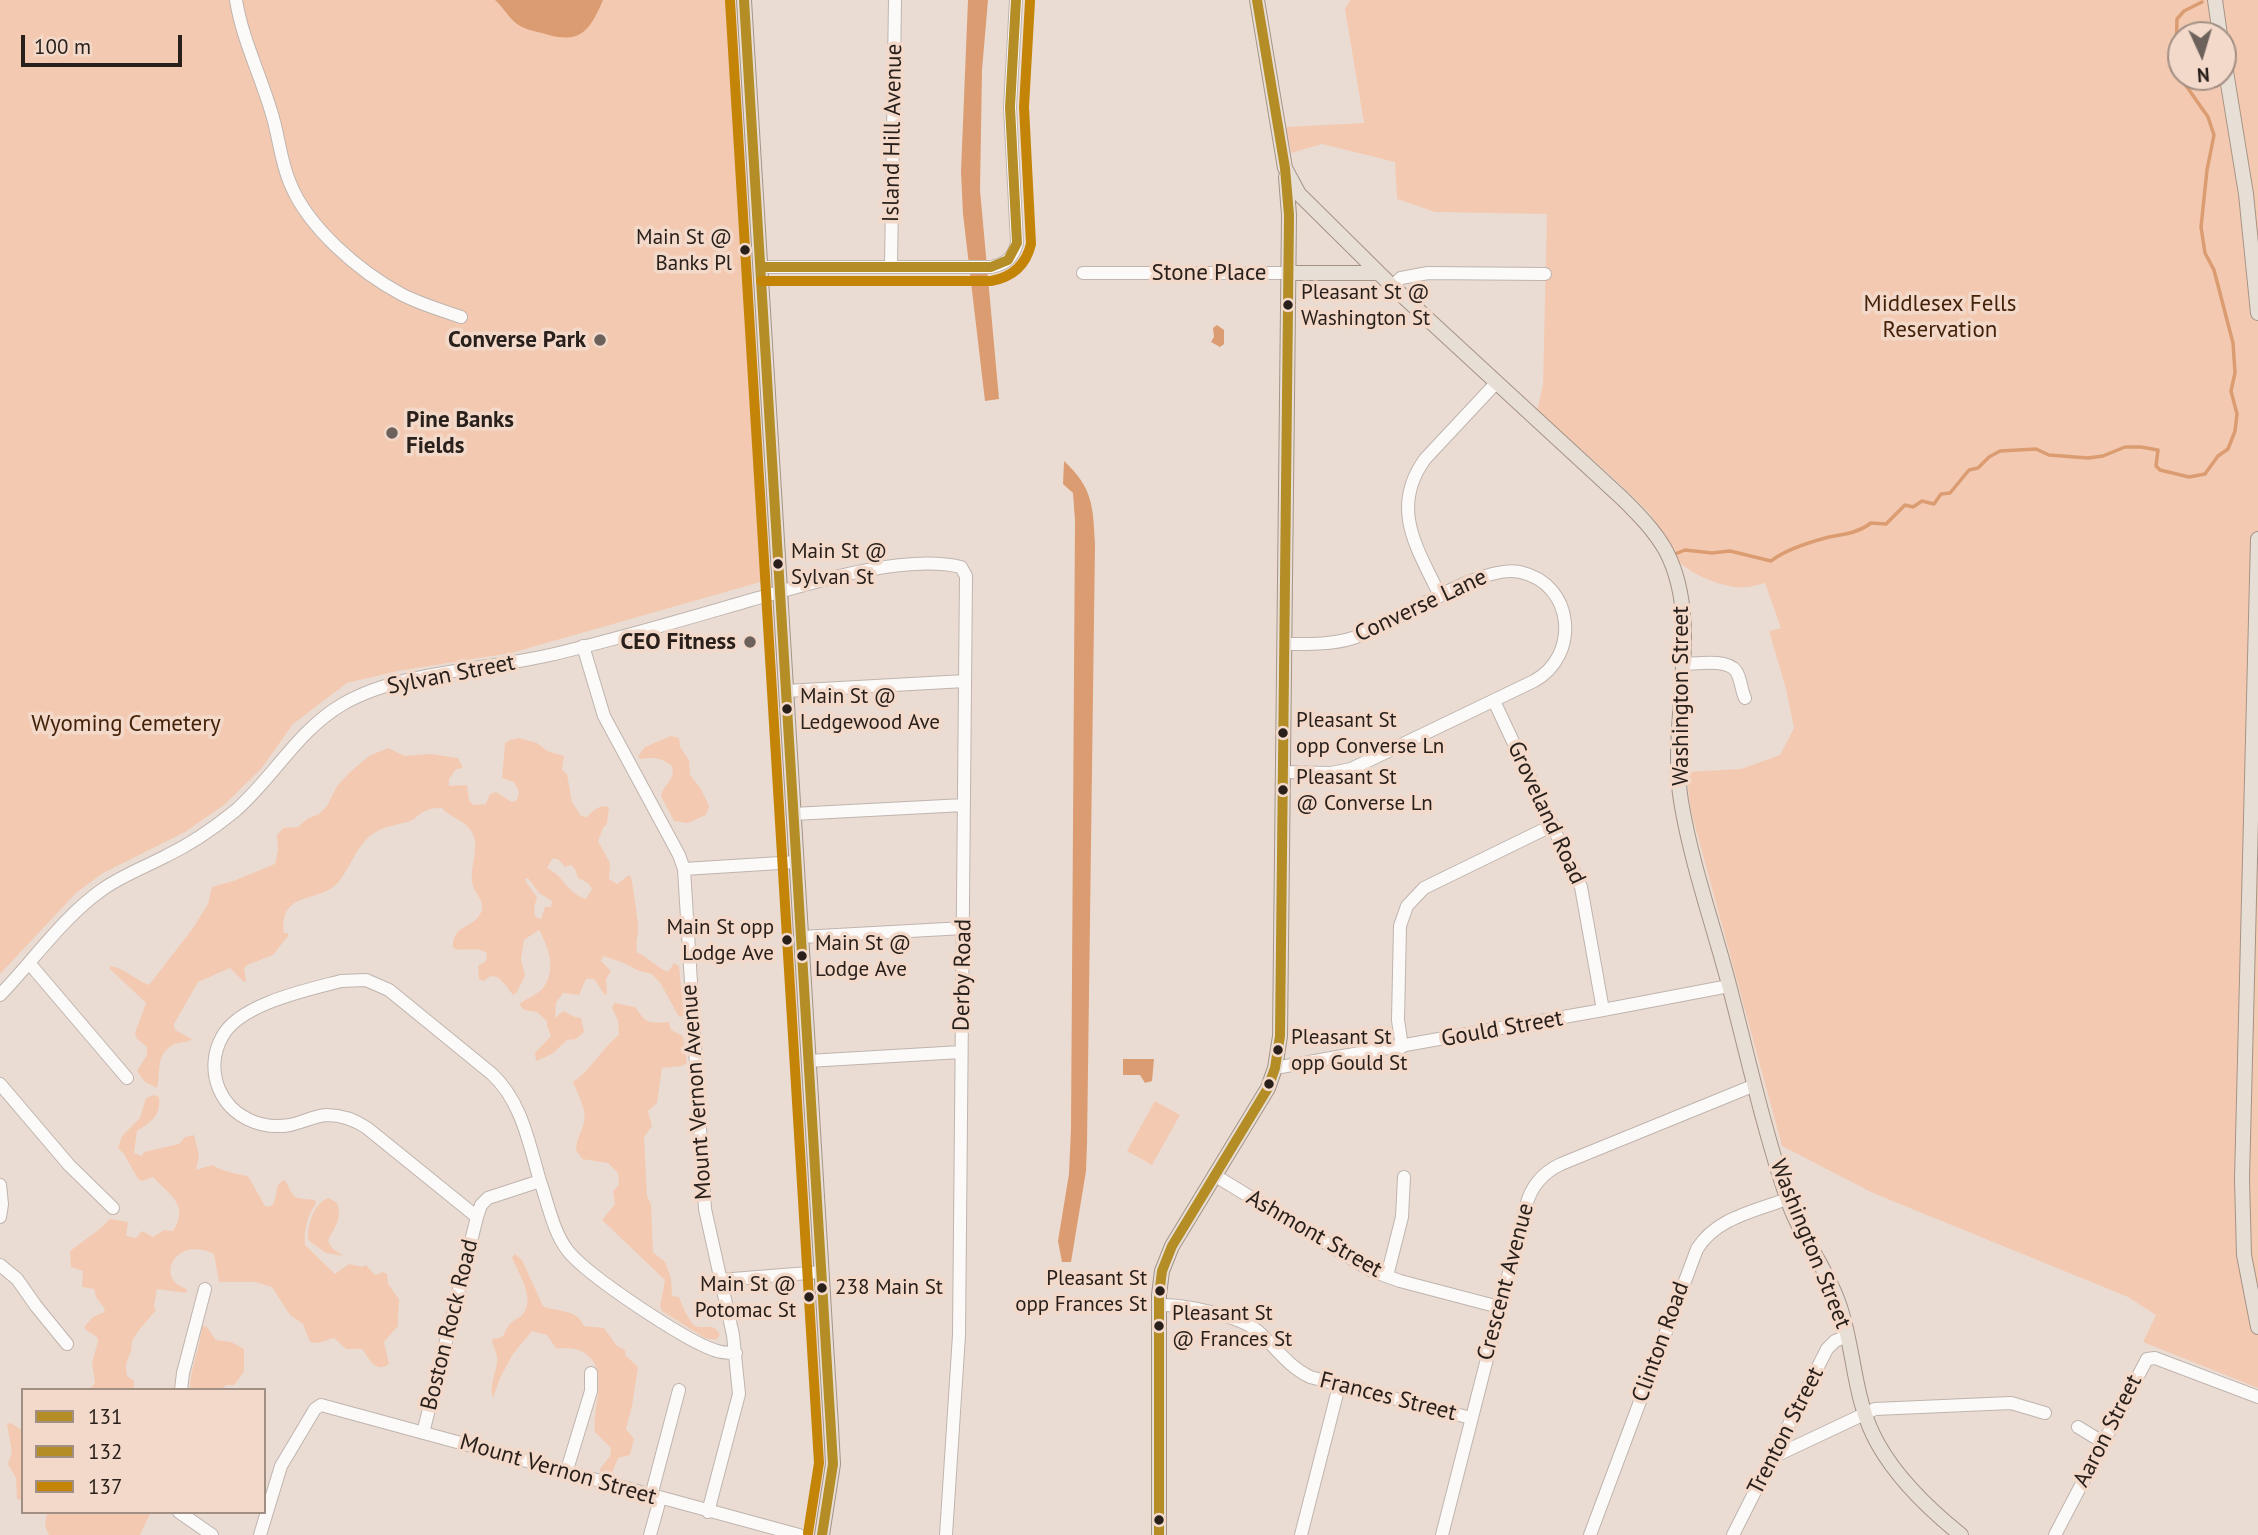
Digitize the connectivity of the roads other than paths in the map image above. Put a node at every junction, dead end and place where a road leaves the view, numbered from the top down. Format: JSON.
{"nodes":[{"id":1,"x":236,"y":0,"type":"edge"},
{"id":2,"x":744,"y":0,"type":"edge"},
{"id":3,"x":895,"y":0,"type":"edge"},
{"id":4,"x":1016,"y":0,"type":"edge"},
{"id":5,"x":1257,"y":0,"type":"edge"},
{"id":6,"x":2215,"y":0,"type":"edge"},
{"id":7,"x":2218,"y":21,"type":"edge"},
{"id":8,"x":2229,"y":91,"type":"edge"},
{"id":9,"x":1284,"y":169,"type":"junction"},
{"id":10,"x":761,"y":267,"type":"junction"},
{"id":11,"x":891,"y":267,"type":"junction"},
{"id":12,"x":1083,"y":272,"type":"dead end"},
{"id":13,"x":1289,"y":273,"type":"junction"},
{"id":14,"x":1378,"y":273,"type":"junction"},
{"id":15,"x":1545,"y":274,"type":"dead end"},
{"id":16,"x":1392,"y":286,"type":"junction"},
{"id":17,"x":2258,"y":313,"type":"edge"},
{"id":18,"x":461,"y":317,"type":"dead end"},
{"id":19,"x":1497,"y":382,"type":"junction"},
{"id":20,"x":2258,"y":539,"type":"edge"},
{"id":21,"x":963,"y":568,"type":"joint"},
{"id":22,"x":780,"y":592,"type":"junction"},
{"id":23,"x":1440,"y":597,"type":"junction"},
{"id":24,"x":1284,"y":644,"type":"junction"},
{"id":25,"x":583,"y":646,"type":"junction"},
{"id":26,"x":1682,"y":664,"type":"junction"},
{"id":27,"x":965,"y":681,"type":"junction"},
{"id":28,"x":786,"y":691,"type":"junction"},
{"id":29,"x":1745,"y":698,"type":"dead end"},
{"id":30,"x":1494,"y":701,"type":"junction"},
{"id":31,"x":1283,"y":772,"type":"junction"},
{"id":32,"x":964,"y":805,"type":"junction"},
{"id":33,"x":793,"y":814,"type":"junction"},
{"id":34,"x":1553,"y":825,"type":"junction"},
{"id":35,"x":796,"y":862,"type":"junction"},
{"id":36,"x":684,"y":869,"type":"junction"},
{"id":37,"x":964,"y":928,"type":"junction"},
{"id":38,"x":801,"y":937,"type":"junction"},
{"id":39,"x":29,"y":963,"type":"junction"},
{"id":40,"x":1729,"y":986,"type":"junction"},
{"id":41,"x":0,"y":995,"type":"edge"},
{"id":42,"x":1603,"y":1010,"type":"junction"},
{"id":43,"x":1402,"y":1046,"type":"junction"},
{"id":44,"x":961,"y":1052,"type":"junction"},
{"id":45,"x":808,"y":1061,"type":"junction"},
{"id":46,"x":1275,"y":1068,"type":"junction"},
{"id":47,"x":127,"y":1078,"type":"dead end"},
{"id":48,"x":0,"y":1084,"type":"edge"},
{"id":49,"x":1755,"y":1085,"type":"junction"},
{"id":50,"x":1214,"y":1175,"type":"junction"},
{"id":51,"x":1404,"y":1177,"type":"dead end"},
{"id":52,"x":540,"y":1181,"type":"junction"},
{"id":53,"x":0,"y":1185,"type":"edge"},
{"id":54,"x":1787,"y":1199,"type":"junction"},
{"id":55,"x":113,"y":1208,"type":"dead end"},
{"id":56,"x":0,"y":1217,"type":"edge"},
{"id":57,"x":477,"y":1217,"type":"junction"},
{"id":58,"x":0,"y":1265,"type":"edge"},
{"id":59,"x":821,"y":1272,"type":"junction"},
{"id":60,"x":1387,"y":1276,"type":"junction"},
{"id":61,"x":720,"y":1279,"type":"junction"},
{"id":62,"x":205,"y":1289,"type":"dead end"},
{"id":63,"x":1160,"y":1305,"type":"junction"},
{"id":64,"x":1499,"y":1307,"type":"junction"},
{"id":65,"x":2258,"y":1327,"type":"edge"},
{"id":66,"x":1847,"y":1336,"type":"junction"},
{"id":67,"x":67,"y":1344,"type":"dead end"},
{"id":68,"x":736,"y":1353,"type":"junction"},
{"id":69,"x":591,"y":1373,"type":"dead end"},
{"id":70,"x":1339,"y":1386,"type":"junction"},
{"id":71,"x":181,"y":1388,"type":"edge"},
{"id":72,"x":679,"y":1390,"type":"dead end"},
{"id":73,"x":2258,"y":1397,"type":"edge"},
{"id":74,"x":1864,"y":1413,"type":"junction"},
{"id":75,"x":2046,"y":1413,"type":"dead end"},
{"id":76,"x":1471,"y":1418,"type":"junction"},
{"id":77,"x":2078,"y":1427,"type":"dead end"},
{"id":78,"x":423,"y":1433,"type":"junction"},
{"id":79,"x":2104,"y":1443,"type":"junction"},
{"id":80,"x":1773,"y":1457,"type":"junction"},
{"id":81,"x":566,"y":1473,"type":"junction"},
{"id":82,"x":269,"y":1486,"type":"edge"},
{"id":83,"x":656,"y":1498,"type":"junction"},
{"id":84,"x":708,"y":1512,"type":"junction"},
{"id":85,"x":182,"y":1514,"type":"edge"},
{"id":86,"x":264,"y":1514,"type":"edge"},
{"id":87,"x":1445,"y":1534,"type":"edge"},
{"id":88,"x":212,"y":1535,"type":"edge"},
{"id":89,"x":260,"y":1535,"type":"edge"},
{"id":90,"x":650,"y":1535,"type":"edge"},
{"id":91,"x":799,"y":1535,"type":"edge"},
{"id":92,"x":822,"y":1535,"type":"edge"},
{"id":93,"x":946,"y":1535,"type":"edge"},
{"id":94,"x":1159,"y":1535,"type":"edge"},
{"id":95,"x":1301,"y":1535,"type":"edge"},
{"id":96,"x":1591,"y":1535,"type":"edge"},
{"id":97,"x":1733,"y":1535,"type":"edge"},
{"id":98,"x":1961,"y":1535,"type":"edge"},
{"id":99,"x":2055,"y":1535,"type":"edge"}],
"edges":[{"from":1,"to":18,"type":"street"},
{"from":2,"to":10,"type":"main road"},
{"from":3,"to":11,"type":"street","name":"Island Hill Avenue"},
{"from":4,"to":11,"type":"street"},
{"from":5,"to":9,"type":"main road","name":"Washington Street"},
{"from":6,"to":7,"type":"main road"},
{"from":8,"to":17,"type":"main road"},
{"from":9,"to":13,"type":"main road"},
{"from":9,"to":14,"type":"main road","name":"Washington Street"},
{"from":10,"to":11,"type":"street"},
{"from":10,"to":22,"type":"main road"},
{"from":12,"to":13,"type":"street","name":"Stone Place"},
{"from":13,"to":14,"type":"main road","name":"Stone Place"},
{"from":13,"to":24,"type":"main road"},
{"from":14,"to":16,"type":"main road","name":"Washington Street"},
{"from":15,"to":16,"type":"street"},
{"from":16,"to":19,"type":"main road","name":"Washington Street"},
{"from":19,"to":23,"type":"street"},
{"from":19,"to":26,"type":"main road","name":"Washington Street"},
{"from":20,"to":65,"type":"main road"},
{"from":21,"to":22,"type":"street","name":"Sylvan Street"},
{"from":21,"to":27,"type":"street","name":"Derby Road"},
{"from":22,"to":25,"type":"street","name":"Sylvan Street"},
{"from":22,"to":28,"type":"main road"},
{"from":23,"to":24,"type":"street","name":"Converse Lane"},
{"from":23,"to":30,"type":"street","name":"Converse Lane"},
{"from":24,"to":31,"type":"main road"},
{"from":25,"to":36,"type":"street","name":"Mount Vernon Avenue"},
{"from":25,"to":39,"type":"street","name":"Sylvan Street"},
{"from":26,"to":29,"type":"street"},
{"from":26,"to":40,"type":"main road","name":"Washington Street"},
{"from":27,"to":28,"type":"street"},
{"from":27,"to":32,"type":"street","name":"Derby Road"},
{"from":28,"to":33,"type":"main road"},
{"from":30,"to":31,"type":"street","name":"Converse Lane"},
{"from":30,"to":34,"type":"street","name":"Groveland Road"},
{"from":31,"to":46,"type":"main road"},
{"from":32,"to":33,"type":"street"},
{"from":32,"to":37,"type":"street","name":"Derby Road"},
{"from":33,"to":35,"type":"main road"},
{"from":34,"to":42,"type":"street","name":"Groveland Road"},
{"from":34,"to":43,"type":"street"},
{"from":35,"to":36,"type":"street"},
{"from":35,"to":38,"type":"main road"},
{"from":36,"to":61,"type":"street","name":"Mount Vernon Avenue"},
{"from":37,"to":38,"type":"street"},
{"from":37,"to":44,"type":"street","name":"Derby Road"},
{"from":38,"to":45,"type":"main road"},
{"from":39,"to":41,"type":"street","name":"Sylvan Street"},
{"from":39,"to":47,"type":"street"},
{"from":40,"to":42,"type":"street","name":"Gould Street"},
{"from":40,"to":49,"type":"main road","name":"Washington Street"},
{"from":42,"to":43,"type":"street","name":"Gould Street"},
{"from":43,"to":46,"type":"street","name":"Gould Street"},
{"from":44,"to":45,"type":"street"},
{"from":44,"to":93,"type":"street","name":"Derby Road"},
{"from":45,"to":59,"type":"main road"},
{"from":46,"to":50,"type":"main road"},
{"from":48,"to":55,"type":"street"},
{"from":49,"to":54,"type":"main road","name":"Washington Street"},
{"from":49,"to":64,"type":"street","name":"Crescent Avenue"},
{"from":50,"to":60,"type":"street","name":"Ashmont Street"},
{"from":50,"to":63,"type":"main road"},
{"from":51,"to":60,"type":"street"},
{"from":52,"to":57,"type":"street","name":"Boston Rock Road"},
{"from":52,"to":57,"type":"street","name":"Boston Rock Road"},
{"from":52,"to":68,"type":"street","name":"Boston Rock Road"},
{"from":53,"to":56,"type":"street"},
{"from":54,"to":66,"type":"main road","name":"Washington Street"},
{"from":54,"to":96,"type":"street","name":"Clinton Road"},
{"from":57,"to":78,"type":"street","name":"Boston Rock Road"},
{"from":58,"to":67,"type":"street"},
{"from":59,"to":61,"type":"street"},
{"from":59,"to":92,"type":"main road"},
{"from":60,"to":64,"type":"street","name":"Ashmont Street"},
{"from":61,"to":68,"type":"street","name":"Mount Vernon Avenue"},
{"from":62,"to":71,"type":"street"},
{"from":63,"to":70,"type":"street","name":"Frances Street"},
{"from":63,"to":94,"type":"main road"},
{"from":64,"to":76,"type":"street","name":"Crescent Avenue"},
{"from":66,"to":74,"type":"main road","name":"Washington Street"},
{"from":66,"to":80,"type":"street","name":"Trenton Street"},
{"from":68,"to":84,"type":"street","name":"Mount Vernon Avenue"},
{"from":69,"to":81,"type":"street"},
{"from":70,"to":76,"type":"street","name":"Frances Street"},
{"from":70,"to":95,"type":"street"},
{"from":72,"to":83,"type":"street"},
{"from":73,"to":79,"type":"street","name":"Aaron Street"},
{"from":74,"to":75,"type":"street"},
{"from":74,"to":80,"type":"street"},
{"from":74,"to":98,"type":"main road","name":"Washington Street"},
{"from":76,"to":87,"type":"street","name":"Crescent Avenue"},
{"from":77,"to":79,"type":"street"},
{"from":78,"to":81,"type":"street","name":"Mount Vernon Street"},
{"from":78,"to":82,"type":"street","name":"Mount Vernon Street"},
{"from":79,"to":99,"type":"street","name":"Aaron Street"},
{"from":80,"to":97,"type":"street","name":"Trenton Street"},
{"from":81,"to":83,"type":"street","name":"Mount Vernon Street"},
{"from":83,"to":84,"type":"street","name":"Mount Vernon Street"},
{"from":83,"to":90,"type":"street"},
{"from":84,"to":91,"type":"street","name":"Mount Vernon Street"},
{"from":85,"to":88,"type":"street"},
{"from":86,"to":89,"type":"street"}]}
